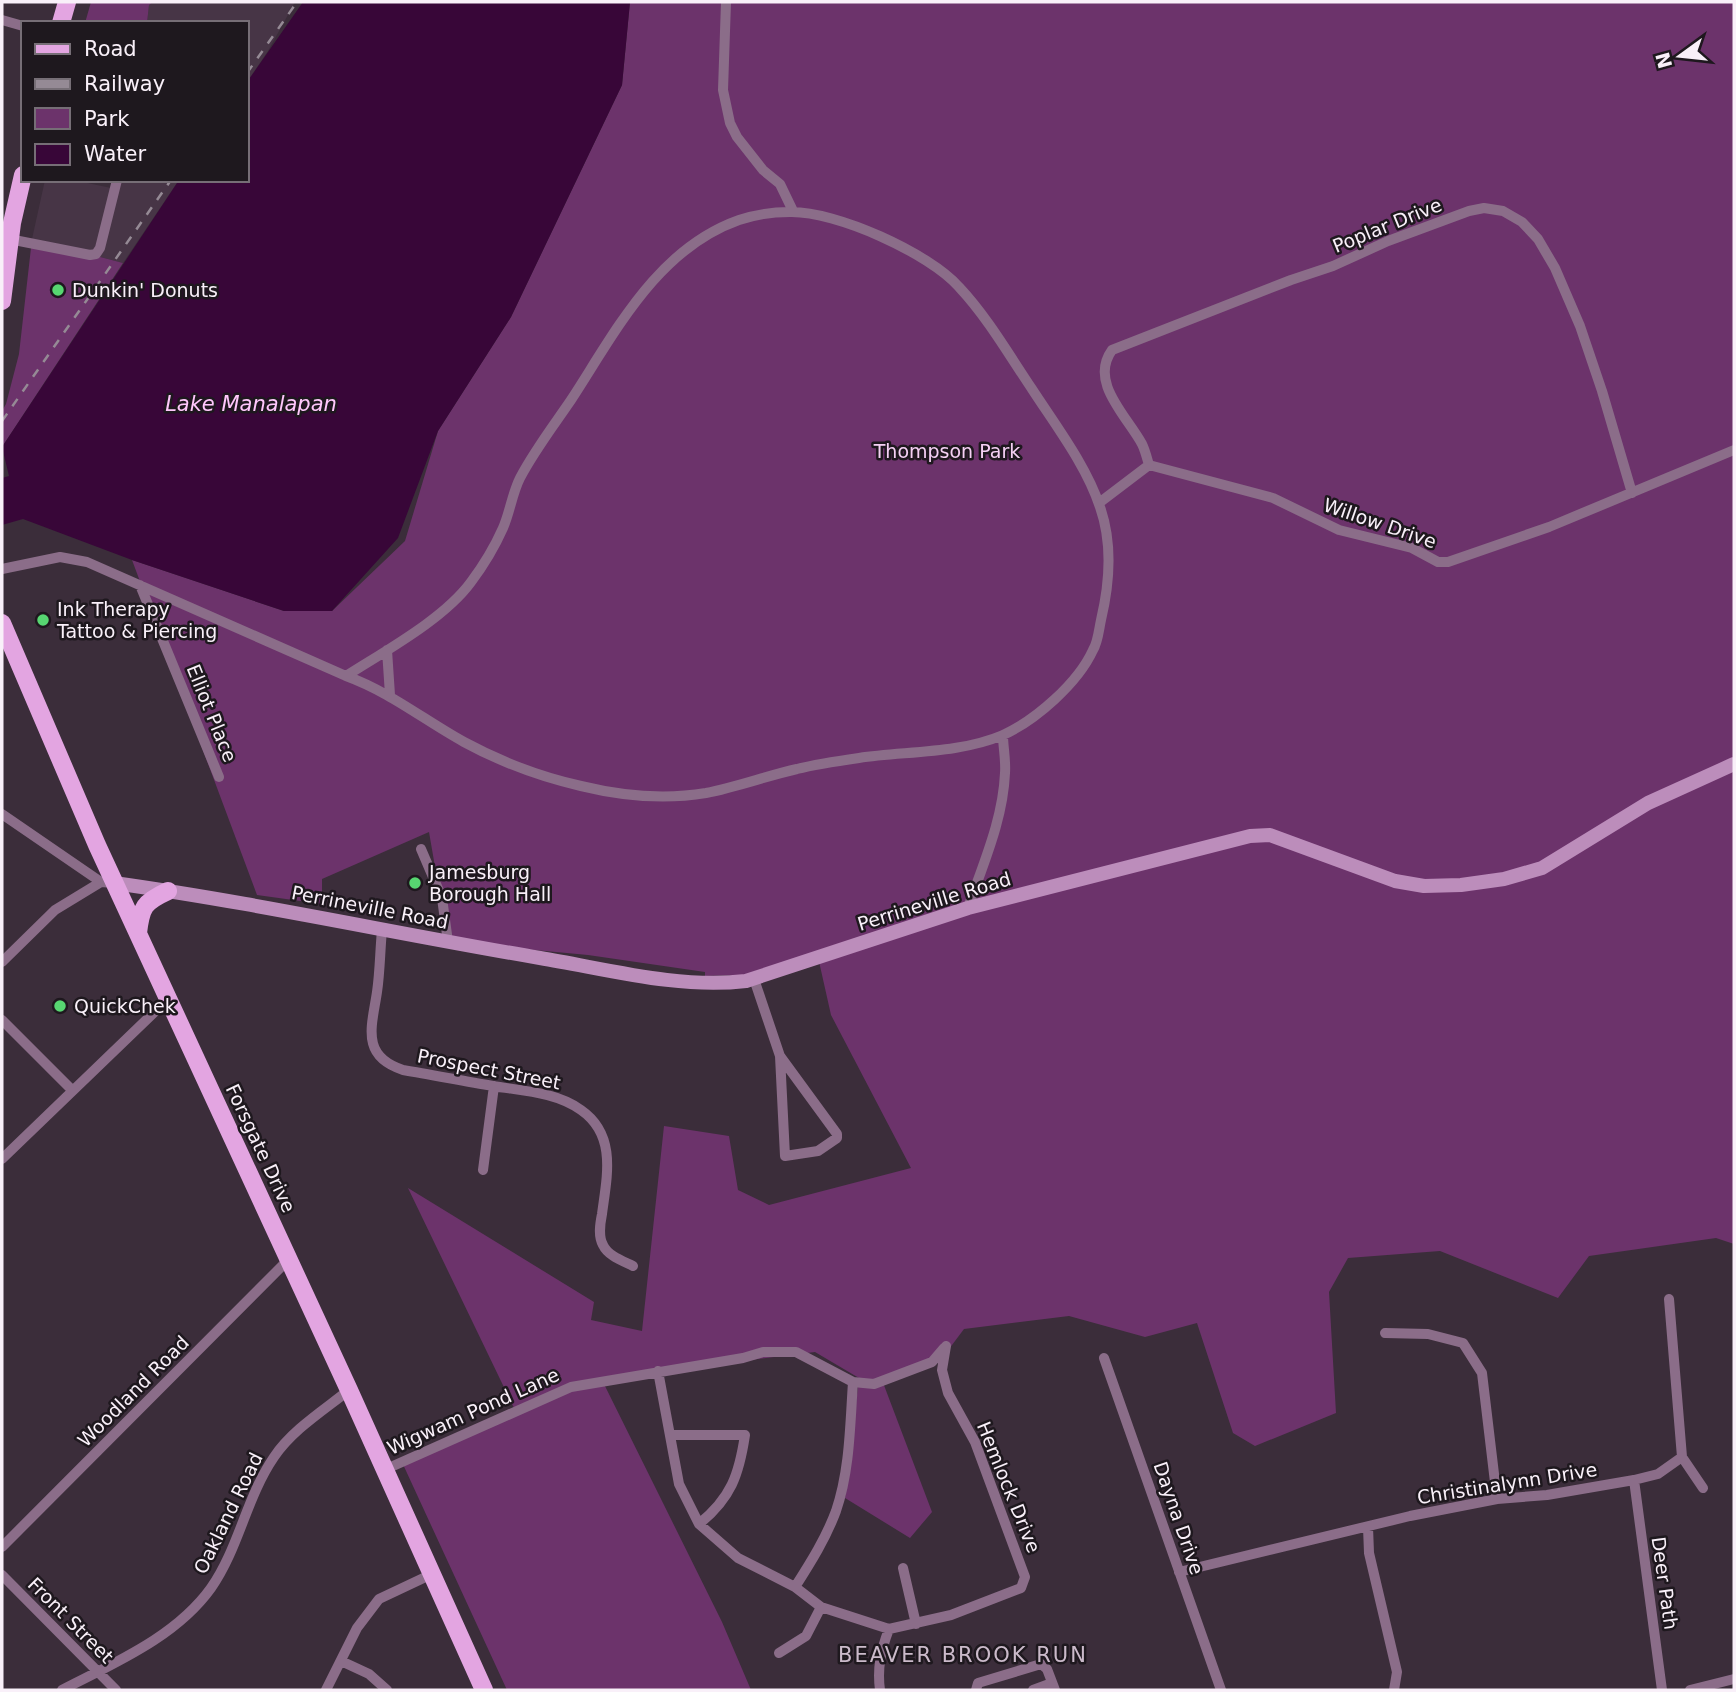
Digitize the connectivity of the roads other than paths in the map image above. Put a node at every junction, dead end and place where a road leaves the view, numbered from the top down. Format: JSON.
{"nodes":[{"id":1,"x":67,"y":2,"type":"edge"},
{"id":2,"x":726,"y":2,"type":"edge"},
{"id":3,"x":2,"y":20,"type":"edge"},
{"id":4,"x":62,"y":21,"type":"edge"},
{"id":5,"x":21,"y":25,"type":"edge"},
{"id":6,"x":21,"y":182,"type":"edge"},
{"id":7,"x":116,"y":182,"type":"edge"},
{"id":8,"x":793,"y":211,"type":"junction"},
{"id":9,"x":8,"y":228,"type":"edge"},
{"id":10,"x":2,"y":300,"type":"edge"},
{"id":11,"x":1734,"y":450,"type":"edge"},
{"id":12,"x":1149,"y":465,"type":"junction"},
{"id":13,"x":1632,"y":493,"type":"junction"},
{"id":14,"x":1099,"y":503,"type":"junction"},
{"id":15,"x":2,"y":569,"type":"edge"},
{"id":16,"x":140,"y":585,"type":"junction"},
{"id":17,"x":2,"y":623,"type":"edge"},
{"id":18,"x":387,"y":650,"type":"junction"},
{"id":19,"x":346,"y":676,"type":"junction"},
{"id":20,"x":390,"y":695,"type":"junction"},
{"id":21,"x":1003,"y":735,"type":"junction"},
{"id":22,"x":1734,"y":764,"type":"edge"},
{"id":23,"x":219,"y":777,"type":"dead end"},
{"id":24,"x":2,"y":814,"type":"edge"},
{"id":25,"x":421,"y":849,"type":"dead end"},
{"id":26,"x":108,"y":883,"type":"junction"},
{"id":27,"x":168,"y":891,"type":"junction"},
{"id":28,"x":968,"y":908,"type":"junction"},
{"id":29,"x":382,"y":930,"type":"junction"},
{"id":30,"x":138,"y":933,"type":"junction"},
{"id":31,"x":448,"y":942,"type":"junction"},
{"id":32,"x":2,"y":962,"type":"edge"},
{"id":33,"x":754,"y":979,"type":"junction"},
{"id":34,"x":168,"y":999,"type":"junction"},
{"id":35,"x":2,"y":1020,"type":"edge"},
{"id":36,"x":780,"y":1056,"type":"junction"},
{"id":37,"x":494,"y":1086,"type":"junction"},
{"id":38,"x":72,"y":1090,"type":"junction"},
{"id":39,"x":2,"y":1159,"type":"edge"},
{"id":40,"x":483,"y":1170,"type":"dead end"},
{"id":41,"x":288,"y":1260,"type":"junction"},
{"id":42,"x":633,"y":1266,"type":"dead end"},
{"id":43,"x":1669,"y":1298,"type":"dead end"},
{"id":44,"x":1385,"y":1333,"type":"dead end"},
{"id":45,"x":1104,"y":1358,"type":"dead end"},
{"id":46,"x":658,"y":1371,"type":"junction"},
{"id":47,"x":853,"y":1382,"type":"junction"},
{"id":48,"x":349,"y":1390,"type":"junction"},
{"id":49,"x":670,"y":1435,"type":"junction"},
{"id":50,"x":1682,"y":1458,"type":"junction"},
{"id":51,"x":384,"y":1470,"type":"junction"},
{"id":52,"x":1634,"y":1480,"type":"junction"},
{"id":53,"x":1703,"y":1488,"type":"dead end"},
{"id":54,"x":1497,"y":1499,"type":"junction"},
{"id":55,"x":699,"y":1524,"type":"junction"},
{"id":56,"x":1368,"y":1527,"type":"junction"},
{"id":57,"x":2,"y":1547,"type":"edge"},
{"id":58,"x":903,"y":1568,"type":"dead end"},
{"id":59,"x":1179,"y":1572,"type":"junction"},
{"id":60,"x":432,"y":1574,"type":"junction"},
{"id":61,"x":2,"y":1575,"type":"edge"},
{"id":62,"x":795,"y":1587,"type":"junction"},
{"id":63,"x":821,"y":1606,"type":"junction"},
{"id":64,"x":916,"y":1624,"type":"junction"},
{"id":65,"x":889,"y":1629,"type":"junction"},
{"id":66,"x":779,"y":1653,"type":"dead end"},
{"id":67,"x":341,"y":1661,"type":"junction"},
{"id":68,"x":97,"y":1672,"type":"junction"},
{"id":69,"x":1734,"y":1679,"type":"edge"},
{"id":70,"x":1054,"y":1687,"type":"edge"},
{"id":71,"x":62,"y":1690,"type":"edge"},
{"id":72,"x":116,"y":1690,"type":"edge"},
{"id":73,"x":326,"y":1690,"type":"edge"},
{"id":74,"x":387,"y":1690,"type":"edge"},
{"id":75,"x":484,"y":1690,"type":"edge"},
{"id":76,"x":880,"y":1690,"type":"edge"},
{"id":77,"x":976,"y":1690,"type":"edge"},
{"id":78,"x":1033,"y":1690,"type":"edge"},
{"id":79,"x":1221,"y":1690,"type":"edge"},
{"id":80,"x":1394,"y":1690,"type":"edge"},
{"id":81,"x":1662,"y":1690,"type":"edge"},
{"id":82,"x":1690,"y":1690,"type":"edge"}],
"edges":[{"from":1,"to":4,"type":"main road"},
{"from":2,"to":8,"type":"street"},
{"from":3,"to":5,"type":"street"},
{"from":6,"to":9,"type":"main road"},
{"from":7,"to":9,"type":"street"},
{"from":8,"to":14,"type":"street"},
{"from":8,"to":18,"type":"street"},
{"from":9,"to":10,"type":"main road"},
{"from":11,"to":13,"type":"street","name":"Willow Drive"},
{"from":12,"to":13,"type":"street","name":"Willow Drive"},
{"from":12,"to":13,"type":"street","name":"Poplar Drive"},
{"from":12,"to":14,"type":"street"},
{"from":14,"to":21,"type":"street"},
{"from":15,"to":16,"type":"street"},
{"from":16,"to":19,"type":"street"},
{"from":16,"to":23,"type":"street","name":"Elliot Place"},
{"from":17,"to":26,"type":"main road","name":"Forsgate Drive"},
{"from":18,"to":19,"type":"street"},
{"from":18,"to":20,"type":"street"},
{"from":19,"to":20,"type":"street"},
{"from":20,"to":21,"type":"street"},
{"from":21,"to":28,"type":"street"},
{"from":22,"to":28,"type":"street","name":"Perrineville Road"},
{"from":24,"to":26,"type":"street"},
{"from":25,"to":31,"type":"street"},
{"from":26,"to":27,"type":"street","name":"Perrineville Road"},
{"from":26,"to":30,"type":"main road","name":"Forsgate Drive"},
{"from":26,"to":32,"type":"street"},
{"from":27,"to":29,"type":"street","name":"Perrineville Road"},
{"from":27,"to":30,"type":"main road"},
{"from":28,"to":33,"type":"street","name":"Perrineville Road"},
{"from":29,"to":31,"type":"street","name":"Perrineville Road"},
{"from":29,"to":37,"type":"street","name":"Prospect Street"},
{"from":30,"to":34,"type":"main road","name":"Forsgate Drive"},
{"from":31,"to":33,"type":"street","name":"Perrineville Road"},
{"from":33,"to":36,"type":"street"},
{"from":34,"to":38,"type":"street"},
{"from":34,"to":41,"type":"main road","name":"Forsgate Drive"},
{"from":35,"to":38,"type":"street"},
{"from":36,"to":36,"type":"street"},
{"from":37,"to":40,"type":"street"},
{"from":37,"to":42,"type":"street","name":"Prospect Street"},
{"from":38,"to":39,"type":"street"},
{"from":41,"to":48,"type":"main road","name":"Forsgate Drive"},
{"from":41,"to":57,"type":"street","name":"Woodland Road"},
{"from":43,"to":50,"type":"street"},
{"from":44,"to":54,"type":"street"},
{"from":45,"to":59,"type":"street","name":"Dayna Drive"},
{"from":46,"to":47,"type":"street","name":"Wigwam Pond Lane"},
{"from":46,"to":49,"type":"street","name":"Hemlock Drive"},
{"from":46,"to":51,"type":"street","name":"Wigwam Pond Lane"},
{"from":47,"to":62,"type":"street"},
{"from":47,"to":64,"type":"street","name":"Hemlock Drive"},
{"from":48,"to":51,"type":"main road","name":"Forsgate Drive"},
{"from":48,"to":68,"type":"street","name":"Oakland Road"},
{"from":49,"to":55,"type":"street","name":"Hemlock Drive"},
{"from":49,"to":55,"type":"street"},
{"from":50,"to":52,"type":"street","name":"Christinalynn Drive"},
{"from":50,"to":53,"type":"street"},
{"from":51,"to":60,"type":"main road","name":"Forsgate Drive"},
{"from":52,"to":54,"type":"street","name":"Christinalynn Drive"},
{"from":52,"to":81,"type":"street","name":"Deer Path"},
{"from":54,"to":56,"type":"street","name":"Christinalynn Drive"},
{"from":55,"to":62,"type":"street","name":"Hemlock Drive"},
{"from":56,"to":59,"type":"street","name":"Christinalynn Drive"},
{"from":56,"to":80,"type":"street"},
{"from":58,"to":64,"type":"street"},
{"from":59,"to":79,"type":"street","name":"Dayna Drive"},
{"from":60,"to":67,"type":"street"},
{"from":60,"to":75,"type":"main road","name":"Forsgate Drive"},
{"from":61,"to":68,"type":"street","name":"Front Street"},
{"from":62,"to":63,"type":"street","name":"Hemlock Drive"},
{"from":63,"to":65,"type":"street","name":"Hemlock Drive"},
{"from":63,"to":66,"type":"street"},
{"from":64,"to":65,"type":"street","name":"Hemlock Drive"},
{"from":65,"to":76,"type":"street"},
{"from":67,"to":73,"type":"street"},
{"from":67,"to":74,"type":"street"},
{"from":68,"to":71,"type":"street","name":"Oakland Road"},
{"from":68,"to":72,"type":"street","name":"Front Street"},
{"from":69,"to":82,"type":"street"},
{"from":70,"to":77,"type":"street"},
{"from":70,"to":78,"type":"street"}]}
